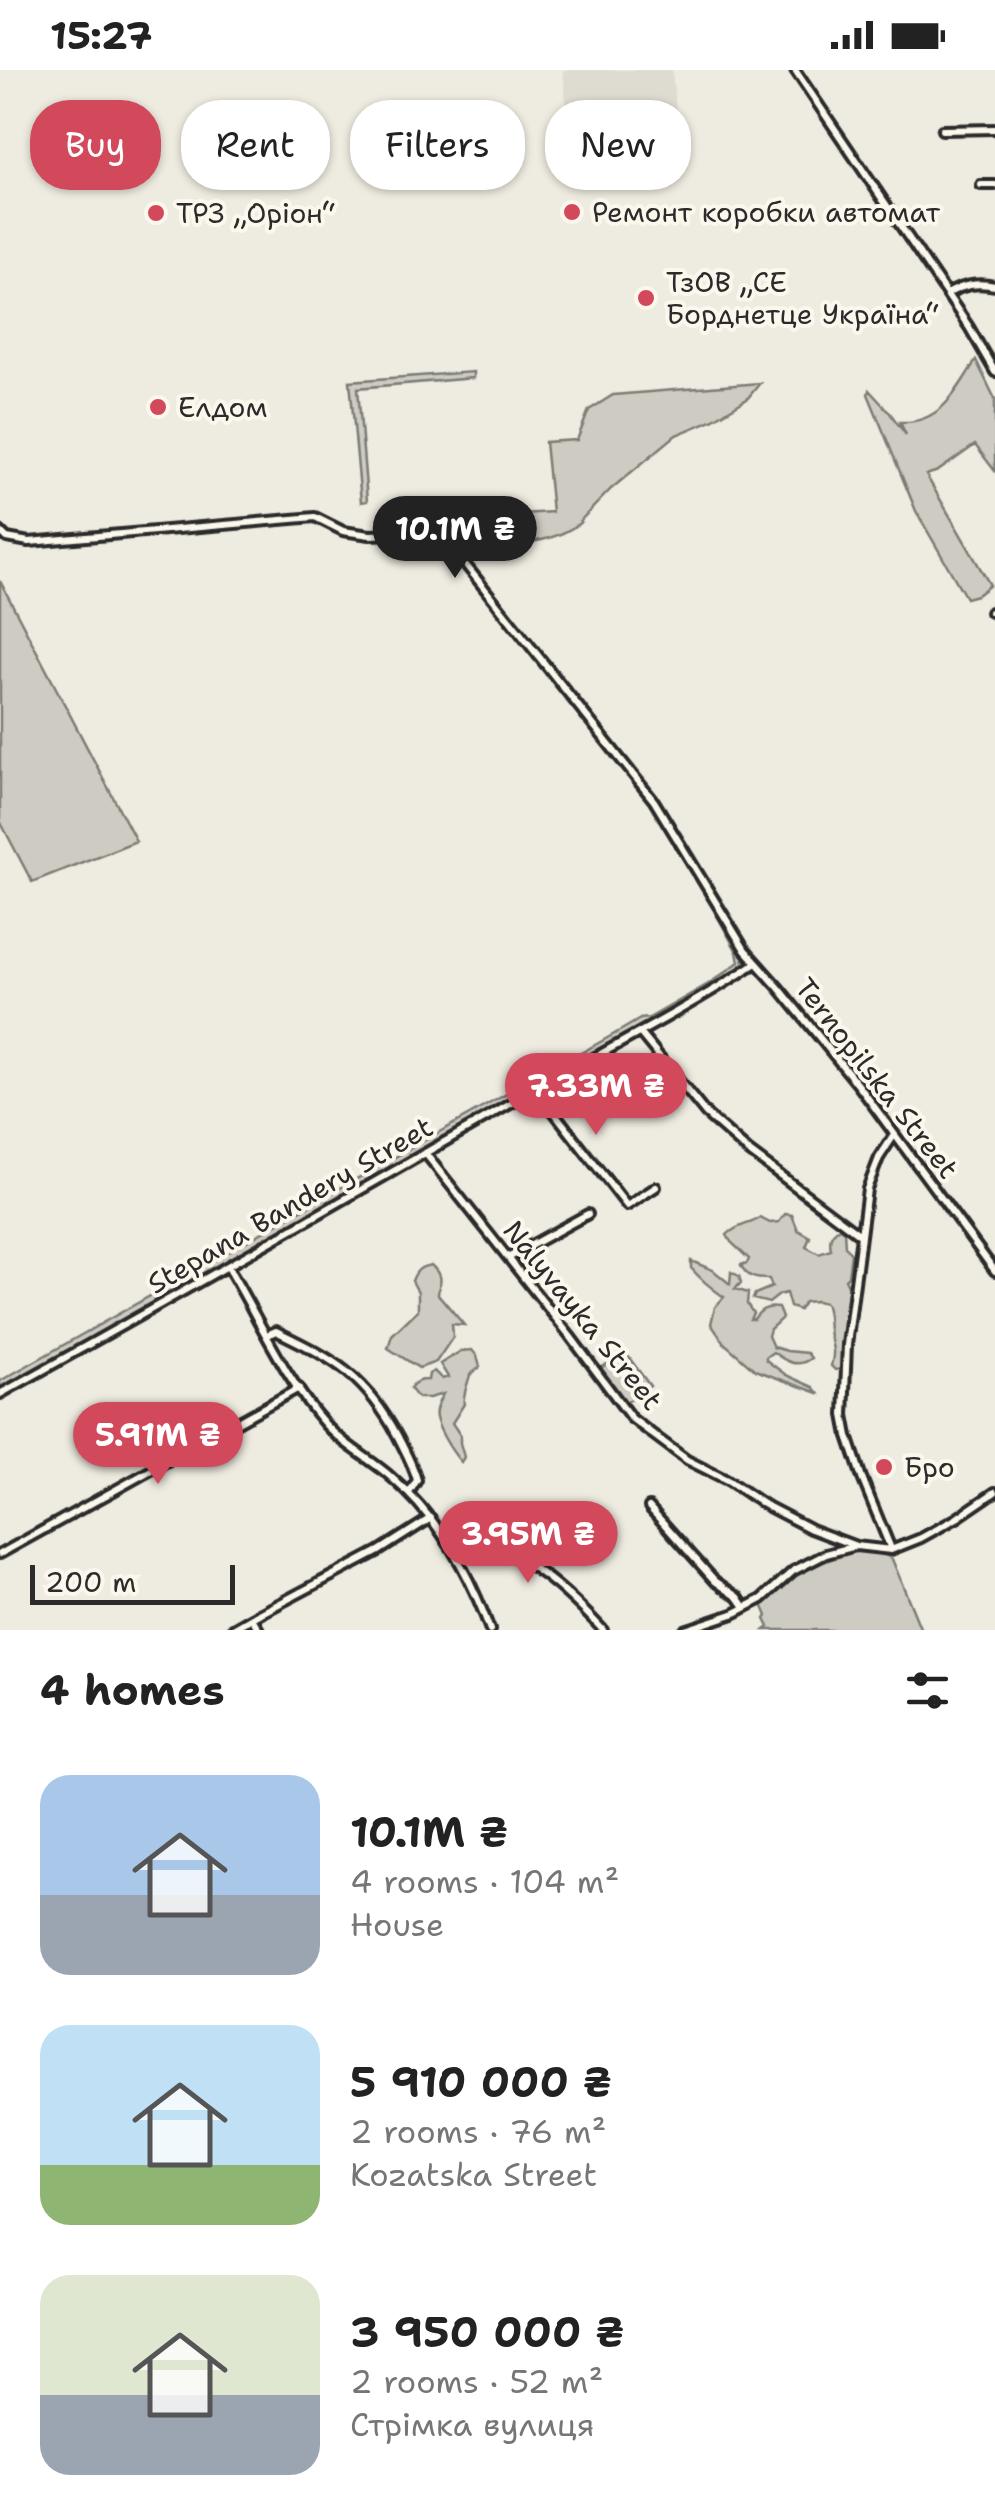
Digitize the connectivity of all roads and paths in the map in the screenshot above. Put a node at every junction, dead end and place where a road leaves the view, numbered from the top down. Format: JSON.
{"nodes":[{"id":1,"x":796,"y":70,"type":"edge"},
{"id":2,"x":942,"y":130,"type":"dead end"},
{"id":3,"x":995,"y":130,"type":"edge"},
{"id":4,"x":981,"y":185,"type":"dead end"},
{"id":5,"x":995,"y":185,"type":"edge"},
{"id":6,"x":995,"y":286,"type":"edge"},
{"id":7,"x":947,"y":294,"type":"junction"},
{"id":8,"x":995,"y":372,"type":"edge"},
{"id":9,"x":0,"y":531,"type":"edge"},
{"id":10,"x":756,"y":963,"type":"junction"},
{"id":11,"x":641,"y":1034,"type":"junction"},
{"id":12,"x":536,"y":1090,"type":"junction"},
{"id":13,"x":894,"y":1135,"type":"junction"},
{"id":14,"x":426,"y":1153,"type":"junction"},
{"id":15,"x":656,"y":1188,"type":"dead end"},
{"id":16,"x":588,"y":1214,"type":"dead end"},
{"id":17,"x":860,"y":1235,"type":"junction"},
{"id":18,"x":508,"y":1258,"type":"junction"},
{"id":19,"x":228,"y":1268,"type":"junction"},
{"id":20,"x":995,"y":1271,"type":"edge"},
{"id":21,"x":267,"y":1334,"type":"junction"},
{"id":22,"x":299,"y":1388,"type":"junction"},
{"id":23,"x":0,"y":1394,"type":"edge"},
{"id":24,"x":995,"y":1492,"type":"edge"},
{"id":25,"x":409,"y":1493,"type":"junction"},
{"id":26,"x":650,"y":1507,"type":"dead end"},
{"id":27,"x":431,"y":1518,"type":"junction"},
{"id":28,"x":448,"y":1542,"type":"junction"},
{"id":29,"x":856,"y":1546,"type":"junction"},
{"id":30,"x":891,"y":1550,"type":"junction"},
{"id":31,"x":0,"y":1554,"type":"edge"},
{"id":32,"x":746,"y":1607,"type":"junction"},
{"id":33,"x":252,"y":1618,"type":"junction"},
{"id":34,"x":231,"y":1630,"type":"edge"},
{"id":35,"x":259,"y":1630,"type":"edge"},
{"id":36,"x":490,"y":1630,"type":"edge"},
{"id":37,"x":603,"y":1630,"type":"edge"},
{"id":38,"x":685,"y":1630,"type":"edge"}],
"edges":[{"from":1,"to":7,"type":"street"},
{"from":2,"to":3,"type":"street"},
{"from":4,"to":5,"type":"street"},
{"from":6,"to":7,"type":"street"},
{"from":7,"to":8,"type":"street"},
{"from":9,"to":10,"type":"street","name":"Ternopilska Street"},
{"from":10,"to":11,"type":"street","name":"Stepana Bandery Street"},
{"from":10,"to":13,"type":"street","name":"Ternopilska Street"},
{"from":11,"to":12,"type":"street","name":"Stepana Bandery Street"},
{"from":11,"to":17,"type":"street"},
{"from":12,"to":14,"type":"street","name":"Stepana Bandery Street"},
{"from":12,"to":15,"type":"street"},
{"from":13,"to":17,"type":"street"},
{"from":13,"to":20,"type":"street","name":"Ternopilska Street"},
{"from":14,"to":18,"type":"street","name":"Nalyvayka Street"},
{"from":14,"to":19,"type":"street","name":"Stepana Bandery Street"},
{"from":16,"to":18,"type":"street"},
{"from":17,"to":30,"type":"street"},
{"from":18,"to":29,"type":"street","name":"Nalyvayka Street"},
{"from":19,"to":21,"type":"street"},
{"from":19,"to":23,"type":"street","name":"Stepana Bandery Street"},
{"from":21,"to":22,"type":"street"},
{"from":21,"to":25,"type":"street"},
{"from":22,"to":25,"type":"street"},
{"from":22,"to":31,"type":"street"},
{"from":24,"to":30,"type":"street"},
{"from":25,"to":27,"type":"street"},
{"from":26,"to":32,"type":"street"},
{"from":27,"to":28,"type":"street"},
{"from":27,"to":33,"type":"street"},
{"from":28,"to":36,"type":"street"},
{"from":28,"to":37,"type":"street"},
{"from":29,"to":30,"type":"street","name":"Nalyvayka Street"},
{"from":29,"to":32,"type":"street"},
{"from":32,"to":38,"type":"street"},
{"from":33,"to":34,"type":"street"},
{"from":33,"to":35,"type":"street"}]}
